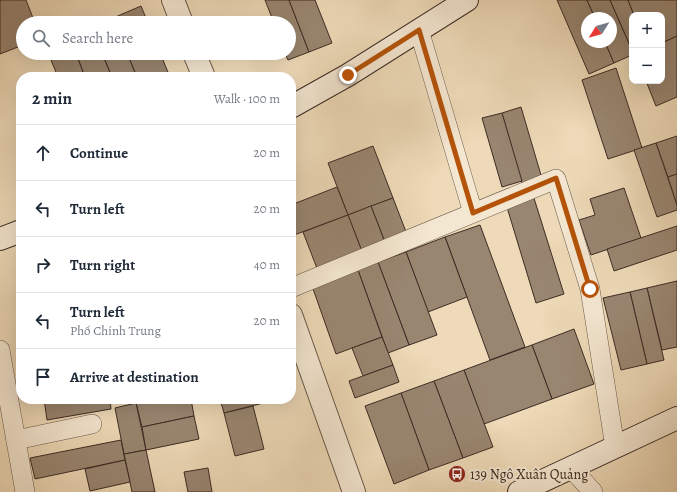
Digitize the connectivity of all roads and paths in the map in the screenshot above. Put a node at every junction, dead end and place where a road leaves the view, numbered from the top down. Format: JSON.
{"nodes":[{"id":1,"x":173,"y":0,"type":"edge"},
{"id":2,"x":467,"y":0,"type":"edge"},
{"id":3,"x":179,"y":16,"type":"edge"},
{"id":4,"x":419,"y":30,"type":"junction"},
{"id":5,"x":197,"y":60,"type":"edge"},
{"id":6,"x":202,"y":72,"type":"edge"},
{"id":7,"x":296,"y":104,"type":"edge"},
{"id":8,"x":473,"y":213,"type":"junction"},
{"id":9,"x":16,"y":233,"type":"edge"},
{"id":10,"x":0,"y":238,"type":"edge"},
{"id":11,"x":296,"y":286,"type":"edge"},
{"id":12,"x":296,"y":329,"type":"edge"},
{"id":13,"x":0,"y":350,"type":"edge"},
{"id":14,"x":5,"y":406,"type":"edge"},
{"id":15,"x":677,"y":418,"type":"edge"},
{"id":16,"x":92,"y":424,"type":"dead end"},
{"id":17,"x":16,"y":440,"type":"junction"},
{"id":18,"x":615,"y":447,"type":"junction"},
{"id":19,"x":571,"y":468,"type":"junction"},
{"id":20,"x":25,"y":492,"type":"edge"},
{"id":21,"x":354,"y":492,"type":"edge"},
{"id":22,"x":519,"y":492,"type":"edge"},
{"id":23,"x":593,"y":492,"type":"edge"}],
"edges":[{"from":1,"to":3,"type":"street"},
{"from":2,"to":4,"type":"street"},
{"from":4,"to":7,"type":"street"},
{"from":4,"to":8,"type":"lane"},
{"from":5,"to":6,"type":"street"},
{"from":8,"to":11,"type":"lane"},
{"from":8,"to":18,"type":"lane"},
{"from":9,"to":10,"type":"street"},
{"from":12,"to":21,"type":"street"},
{"from":13,"to":14,"type":"lane"},
{"from":14,"to":17,"type":"lane"},
{"from":15,"to":18,"type":"street"},
{"from":16,"to":17,"type":"lane"},
{"from":17,"to":20,"type":"lane"},
{"from":18,"to":19,"type":"street"},
{"from":19,"to":22,"type":"street"},
{"from":19,"to":23,"type":"lane"}]}
